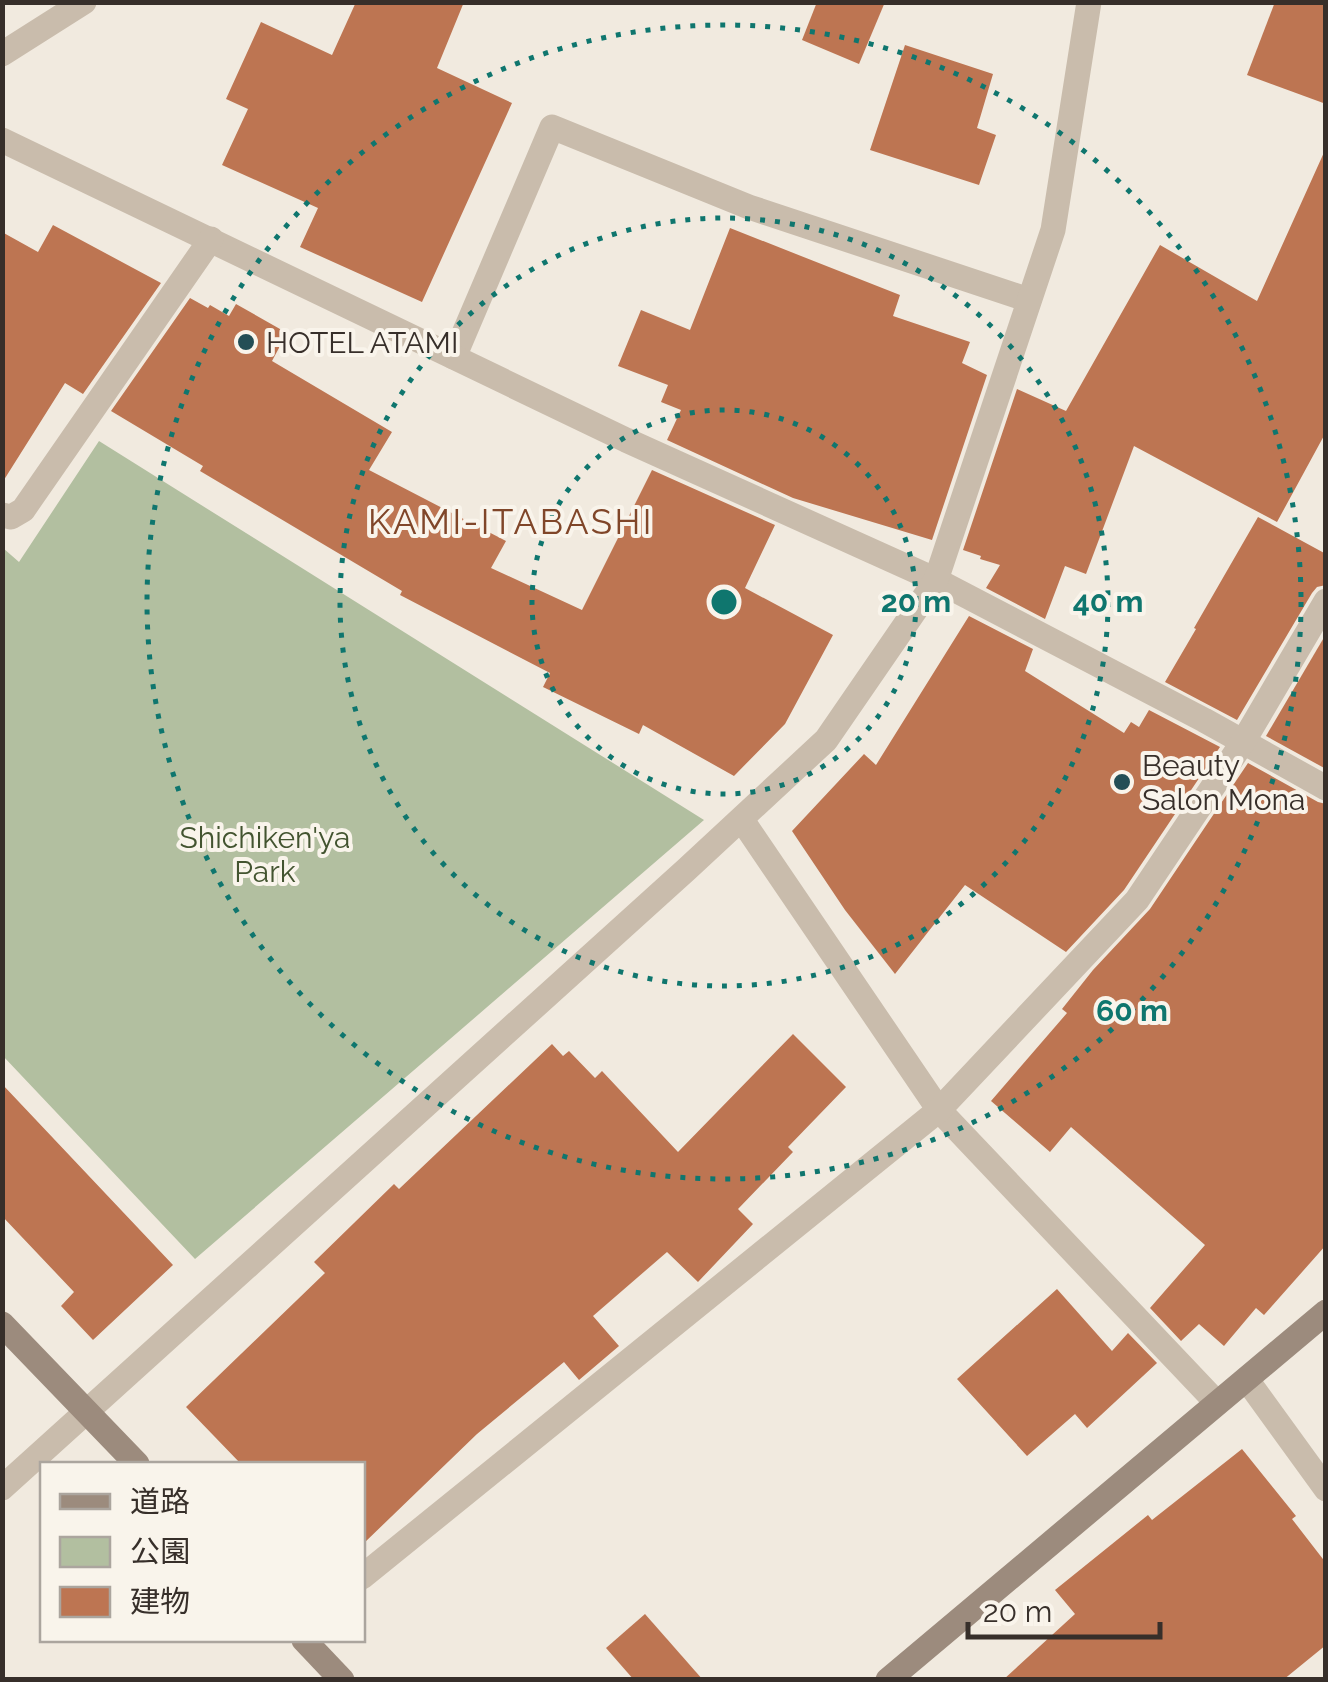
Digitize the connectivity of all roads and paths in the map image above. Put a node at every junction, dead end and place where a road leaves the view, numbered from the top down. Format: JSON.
{"nodes":[{"id":1,"x":84,"y":2,"type":"edge"},
{"id":2,"x":1088,"y":2,"type":"edge"},
{"id":3,"x":2,"y":54,"type":"edge"},
{"id":4,"x":2,"y":140,"type":"edge"},
{"id":5,"x":210,"y":239,"type":"junction"},
{"id":6,"x":1029,"y":300,"type":"junction"},
{"id":7,"x":454,"y":358,"type":"junction"},
{"id":8,"x":2,"y":514,"type":"edge"},
{"id":9,"x":936,"y":580,"type":"junction"},
{"id":10,"x":1326,"y":601,"type":"edge"},
{"id":11,"x":1242,"y":742,"type":"junction"},
{"id":12,"x":1326,"y":788,"type":"edge"},
{"id":13,"x":742,"y":820,"type":"junction"},
{"id":14,"x":938,"y":1110,"type":"junction"},
{"id":15,"x":1326,"y":1312,"type":"edge"},
{"id":16,"x":2,"y":1324,"type":"edge"},
{"id":17,"x":1247,"y":1380,"type":"junction"},
{"id":18,"x":1216,"y":1403,"type":"junction"},
{"id":19,"x":87,"y":1412,"type":"junction"},
{"id":20,"x":135,"y":1462,"type":"edge"},
{"id":21,"x":2,"y":1488,"type":"edge"},
{"id":22,"x":1326,"y":1490,"type":"edge"},
{"id":23,"x":365,"y":1575,"type":"edge"},
{"id":24,"x":306,"y":1642,"type":"edge"},
{"id":25,"x":342,"y":1680,"type":"edge"},
{"id":26,"x":888,"y":1680,"type":"edge"}],
"edges":[{"from":1,"to":3,"type":"street"},
{"from":2,"to":6,"type":"street"},
{"from":4,"to":5,"type":"street"},
{"from":5,"to":7,"type":"street"},
{"from":5,"to":8,"type":"street"},
{"from":6,"to":7,"type":"street"},
{"from":6,"to":9,"type":"street"},
{"from":7,"to":9,"type":"street"},
{"from":9,"to":11,"type":"street"},
{"from":9,"to":13,"type":"street"},
{"from":10,"to":11,"type":"street"},
{"from":11,"to":12,"type":"street"},
{"from":11,"to":14,"type":"street"},
{"from":13,"to":14,"type":"street"},
{"from":13,"to":19,"type":"street"},
{"from":14,"to":18,"type":"street"},
{"from":14,"to":23,"type":"street"},
{"from":15,"to":17,"type":"street"},
{"from":16,"to":19,"type":"street"},
{"from":17,"to":18,"type":"street"},
{"from":17,"to":22,"type":"street"},
{"from":18,"to":26,"type":"street"},
{"from":19,"to":20,"type":"street"},
{"from":19,"to":21,"type":"street"},
{"from":24,"to":25,"type":"street"}]}
